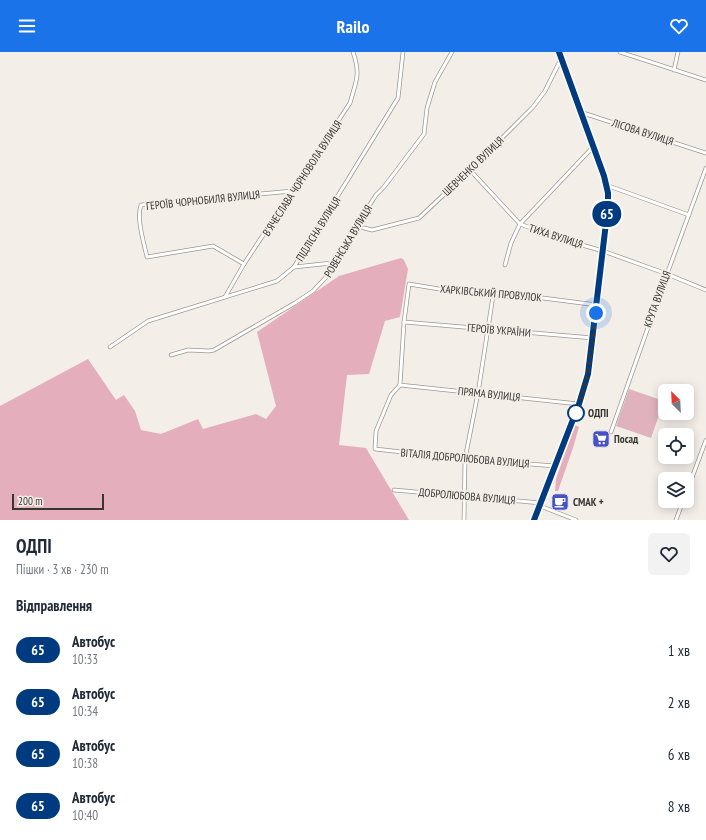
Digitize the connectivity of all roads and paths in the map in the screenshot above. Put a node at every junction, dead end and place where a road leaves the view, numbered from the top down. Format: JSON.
{"nodes":[{"id":1,"x":353,"y":52,"type":"edge"},
{"id":2,"x":403,"y":52,"type":"edge"},
{"id":3,"x":452,"y":52,"type":"edge"},
{"id":4,"x":559,"y":52,"type":"edge"},
{"id":5,"x":620,"y":52,"type":"edge"},
{"id":6,"x":678,"y":52,"type":"edge"},
{"id":7,"x":561,"y":58,"type":"junction"},
{"id":8,"x":674,"y":70,"type":"junction"},
{"id":9,"x":706,"y":80,"type":"edge"},
{"id":10,"x":580,"y":112,"type":"junction"},
{"id":11,"x":593,"y":147,"type":"junction"},
{"id":12,"x":706,"y":153,"type":"edge"},
{"id":13,"x":706,"y":168,"type":"edge"},
{"id":14,"x":470,"y":170,"type":"junction"},
{"id":15,"x":606,"y":185,"type":"junction"},
{"id":16,"x":292,"y":191,"type":"junction"},
{"id":17,"x":689,"y":215,"type":"junction"},
{"id":18,"x":520,"y":224,"type":"junction"},
{"id":19,"x":356,"y":226,"type":"junction"},
{"id":20,"x":603,"y":251,"type":"junction"},
{"id":21,"x":332,"y":263,"type":"junction"},
{"id":22,"x":244,"y":264,"type":"junction"},
{"id":23,"x":504,"y":265,"type":"dead end"},
{"id":24,"x":294,"y":267,"type":"junction"},
{"id":25,"x":667,"y":274,"type":"junction"},
{"id":26,"x":706,"y":290,"type":"edge"},
{"id":27,"x":493,"y":296,"type":"junction"},
{"id":28,"x":225,"y":297,"type":"junction"},
{"id":29,"x":597,"y":305,"type":"junction"},
{"id":30,"x":404,"y":322,"type":"junction"},
{"id":31,"x":488,"y":329,"type":"junction"},
{"id":32,"x":593,"y":338,"type":"junction"},
{"id":33,"x":110,"y":347,"type":"dead end"},
{"id":34,"x":171,"y":355,"type":"dead end"},
{"id":35,"x":400,"y":385,"type":"junction"},
{"id":36,"x":478,"y":393,"type":"junction"},
{"id":37,"x":579,"y":404,"type":"junction"},
{"id":38,"x":611,"y":432,"type":"dead end"},
{"id":39,"x":706,"y":440,"type":"edge"},
{"id":40,"x":465,"y":459,"type":"junction"},
{"id":41,"x":555,"y":466,"type":"junction"},
{"id":42,"x":694,"y":472,"type":"edge"},
{"id":43,"x":394,"y":490,"type":"dead end"},
{"id":44,"x":465,"y":496,"type":"junction"},
{"id":45,"x":540,"y":504,"type":"junction"},
{"id":46,"x":680,"y":508,"type":"edge"},
{"id":47,"x":464,"y":520,"type":"edge"},
{"id":48,"x":534,"y":520,"type":"edge"},
{"id":49,"x":576,"y":520,"type":"edge"},
{"id":50,"x":676,"y":520,"type":"edge"}],
"edges":[{"from":1,"to":16,"type":"street","name":"В'ЯЧЕСЛАВА ЧОРНОВОЛА ВУЛИЦЯ"},
{"from":2,"to":24,"type":"street","name":"ПІДЛІСНА ВУЛИЦЯ"},
{"from":3,"to":19,"type":"street","name":"РОВЕНСЬКА ВУЛИЦЯ"},
{"from":4,"to":7,"type":"main road"},
{"from":5,"to":8,"type":"street"},
{"from":6,"to":8,"type":"street"},
{"from":7,"to":10,"type":"main road"},
{"from":7,"to":14,"type":"street","name":"ШЕВЧЕНКО ВУЛИЦЯ"},
{"from":8,"to":9,"type":"street"},
{"from":10,"to":11,"type":"main road"},
{"from":10,"to":12,"type":"street","name":"ЛІСОВА ВУЛИЦЯ"},
{"from":11,"to":15,"type":"main road"},
{"from":11,"to":18,"type":"street"},
{"from":13,"to":17,"type":"street","name":"КРУТА ВУЛИЦЯ"},
{"from":14,"to":18,"type":"street","name":"ТИХА ВУЛИЦЯ"},
{"from":14,"to":19,"type":"street","name":"ШЕВЧЕНКО ВУЛИЦЯ"},
{"from":15,"to":17,"type":"street"},
{"from":15,"to":20,"type":"main road"},
{"from":16,"to":22,"type":"street","name":"В'ЯЧЕСЛАВА ЧОРНОВОЛА ВУЛИЦЯ"},
{"from":16,"to":22,"type":"street","name":"ГЕРОЇВ ЧОРНОБИЛЯ ВУЛИЦЯ"},
{"from":17,"to":25,"type":"street","name":"КРУТА ВУЛИЦЯ"},
{"from":18,"to":20,"type":"street","name":"ТИХА ВУЛИЦЯ"},
{"from":18,"to":23,"type":"street"},
{"from":19,"to":21,"type":"street","name":"РОВЕНСЬКА ВУЛИЦЯ"},
{"from":20,"to":25,"type":"street","name":"ТИХА ВУЛИЦЯ"},
{"from":20,"to":29,"type":"main road"},
{"from":21,"to":24,"type":"street"},
{"from":21,"to":34,"type":"street","name":"РОВЕНСЬКА ВУЛИЦЯ"},
{"from":22,"to":28,"type":"street","name":"В'ЯЧЕСЛАВА ЧОРНОВОЛА ВУЛИЦЯ"},
{"from":24,"to":28,"type":"street","name":"ПІДЛІСНА ВУЛИЦЯ"},
{"from":25,"to":26,"type":"street","name":"ТИХА ВУЛИЦЯ"},
{"from":25,"to":38,"type":"street","name":"КРУТА ВУЛИЦЯ"},
{"from":27,"to":29,"type":"street","name":"ХАРКІВСЬКИЙ ПРОВУЛОК"},
{"from":27,"to":30,"type":"street","name":"ХАРКІВСЬКИЙ ПРОВУЛОК"},
{"from":27,"to":31,"type":"street"},
{"from":28,"to":33,"type":"street","name":"ПІДЛІСНА ВУЛИЦЯ"},
{"from":29,"to":32,"type":"main road"},
{"from":30,"to":31,"type":"street","name":"ГЕРОЇВ УКРАЇНИ"},
{"from":30,"to":35,"type":"street"},
{"from":31,"to":32,"type":"street","name":"ГЕРОЇВ УКРАЇНИ"},
{"from":31,"to":36,"type":"street"},
{"from":32,"to":37,"type":"main road"},
{"from":35,"to":36,"type":"street","name":"ПРЯМА ВУЛИЦЯ"},
{"from":35,"to":40,"type":"street","name":"ВІТАЛІЯ ДОБРОЛЮБОВА ВУЛИЦЯ"},
{"from":36,"to":37,"type":"street","name":"ПРЯМА ВУЛИЦЯ"},
{"from":36,"to":40,"type":"street"},
{"from":37,"to":41,"type":"main road"},
{"from":39,"to":42,"type":"street"},
{"from":40,"to":41,"type":"street","name":"ВІТАЛІЯ ДОБРОЛЮБОВА ВУЛИЦЯ"},
{"from":40,"to":44,"type":"street"},
{"from":41,"to":45,"type":"main road"},
{"from":43,"to":44,"type":"street","name":"ДОБРОЛЮБОВА ВУЛИЦЯ"},
{"from":44,"to":45,"type":"street","name":"ДОБРОЛЮБОВА ВУЛИЦЯ"},
{"from":44,"to":47,"type":"street"},
{"from":45,"to":48,"type":"main road"},
{"from":45,"to":49,"type":"street","name":"ДОБРОЛЮБОВА ВУЛИЦЯ"},
{"from":46,"to":50,"type":"street"}]}
